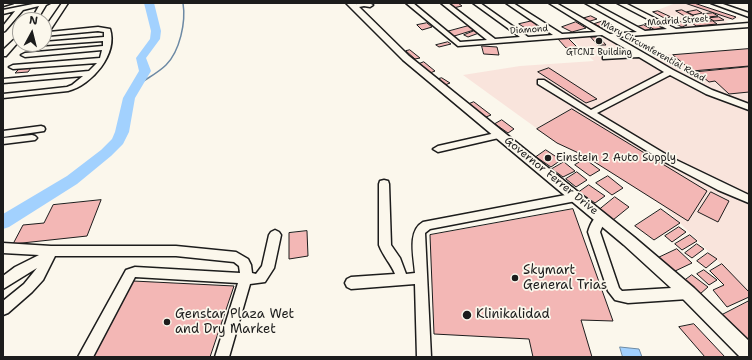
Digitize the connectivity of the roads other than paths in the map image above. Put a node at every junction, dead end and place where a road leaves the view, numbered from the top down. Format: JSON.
{"nodes":[{"id":1,"x":10,"y":3,"type":"edge"},
{"id":2,"x":45,"y":3,"type":"edge"},
{"id":3,"x":65,"y":3,"type":"edge"},
{"id":4,"x":409,"y":3,"type":"edge"},
{"id":5,"x":444,"y":3,"type":"edge"},
{"id":6,"x":476,"y":3,"type":"edge"},
{"id":7,"x":509,"y":3,"type":"edge"},
{"id":8,"x":552,"y":3,"type":"edge"},
{"id":9,"x":588,"y":3,"type":"edge"},
{"id":10,"x":620,"y":3,"type":"edge"},
{"id":11,"x":638,"y":3,"type":"edge"},
{"id":12,"x":714,"y":3,"type":"edge"},
{"id":13,"x":3,"y":4,"type":"edge"},
{"id":14,"x":21,"y":8,"type":"junction"},
{"id":15,"x":355,"y":8,"type":"edge"},
{"id":16,"x":631,"y":9,"type":"junction"},
{"id":17,"x":3,"y":12,"type":"edge"},
{"id":18,"x":39,"y":12,"type":"edge"},
{"id":19,"x":749,"y":15,"type":"edge"},
{"id":20,"x":52,"y":22,"type":"edge"},
{"id":21,"x":749,"y":25,"type":"edge"},
{"id":22,"x":713,"y":28,"type":"junction"},
{"id":23,"x":3,"y":30,"type":"edge"},
{"id":24,"x":675,"y":31,"type":"junction"},
{"id":25,"x":52,"y":33,"type":"edge"},
{"id":26,"x":644,"y":33,"type":"junction"},
{"id":27,"x":605,"y":34,"type":"junction"},
{"id":28,"x":721,"y":34,"type":"dead end"},
{"id":29,"x":560,"y":36,"type":"junction"},
{"id":30,"x":107,"y":39,"type":"junction"},
{"id":31,"x":527,"y":39,"type":"junction"},
{"id":32,"x":492,"y":41,"type":"junction"},
{"id":33,"x":12,"y":44,"type":"edge"},
{"id":34,"x":52,"y":44,"type":"edge"},
{"id":35,"x":106,"y":48,"type":"junction"},
{"id":36,"x":28,"y":52,"type":"edge"},
{"id":37,"x":3,"y":54,"type":"edge"},
{"id":38,"x":25,"y":55,"type":"junction"},
{"id":39,"x":639,"y":55,"type":"junction"},
{"id":40,"x":606,"y":57,"type":"dead end"},
{"id":41,"x":103,"y":60,"type":"junction"},
{"id":42,"x":13,"y":67,"type":"junction"},
{"id":43,"x":670,"y":72,"type":"junction"},
{"id":44,"x":91,"y":73,"type":"junction"},
{"id":45,"x":3,"y":78,"type":"edge"},
{"id":46,"x":3,"y":81,"type":"edge"},
{"id":47,"x":541,"y":82,"type":"dead end"},
{"id":48,"x":3,"y":96,"type":"edge"},
{"id":49,"x":749,"y":107,"type":"edge"},
{"id":50,"x":591,"y":113,"type":"junction"},
{"id":51,"x":41,"y":129,"type":"dead end"},
{"id":52,"x":3,"y":134,"type":"edge"},
{"id":53,"x":500,"y":135,"type":"junction"},
{"id":54,"x":32,"y":138,"type":"dead end"},
{"id":55,"x":3,"y":141,"type":"edge"},
{"id":56,"x":438,"y":149,"type":"dead end"},
{"id":57,"x":384,"y":184,"type":"dead end"},
{"id":58,"x":576,"y":198,"type":"junction"},
{"id":59,"x":749,"y":199,"type":"edge"},
{"id":60,"x":601,"y":218,"type":"junction"},
{"id":61,"x":275,"y":235,"type":"dead end"},
{"id":62,"x":3,"y":248,"type":"edge"},
{"id":63,"x":50,"y":253,"type":"junction"},
{"id":64,"x":246,"y":278,"type":"junction"},
{"id":65,"x":402,"y":278,"type":"junction"},
{"id":66,"x":421,"y":278,"type":"junction"},
{"id":67,"x":3,"y":283,"type":"edge"},
{"id":68,"x":351,"y":283,"type":"dead end"},
{"id":69,"x":688,"y":293,"type":"junction"},
{"id":70,"x":3,"y":308,"type":"edge"},
{"id":71,"x":749,"y":353,"type":"edge"},
{"id":72,"x":85,"y":357,"type":"edge"},
{"id":73,"x":222,"y":357,"type":"edge"},
{"id":74,"x":424,"y":357,"type":"edge"}],
"edges":[{"from":1,"to":13,"type":"street"},
{"from":2,"to":14,"type":"street"},
{"from":2,"to":18,"type":"street"},
{"from":3,"to":20,"type":"street"},
{"from":4,"to":32,"type":"street","name":"Diamond"},
{"from":5,"to":32,"type":"street"},
{"from":6,"to":31,"type":"street"},
{"from":7,"to":29,"type":"street"},
{"from":8,"to":27,"type":"street","name":"Mary Circumferential Road"},
{"from":9,"to":26,"type":"street"},
{"from":10,"to":16,"type":"street"},
{"from":11,"to":16,"type":"street"},
{"from":12,"to":19,"type":"street"},
{"from":14,"to":17,"type":"street"},
{"from":14,"to":23,"type":"street"},
{"from":15,"to":15,"type":"street"},
{"from":15,"to":53,"type":"main road","name":"Governor Ferrer Drive"},
{"from":16,"to":24,"type":"street"},
{"from":21,"to":22,"type":"street","name":"Madrid Street"},
{"from":22,"to":24,"type":"street","name":"Madrid Street"},
{"from":22,"to":28,"type":"street"},
{"from":24,"to":26,"type":"street","name":"Madrid Street"},
{"from":25,"to":30,"type":"street"},
{"from":26,"to":27,"type":"street","name":"Madrid Street"},
{"from":27,"to":29,"type":"street","name":"Diamond"},
{"from":27,"to":39,"type":"street","name":"Mary Circumferential Road"},
{"from":29,"to":31,"type":"street","name":"Diamond"},
{"from":30,"to":34,"type":"street"},
{"from":30,"to":35,"type":"street"},
{"from":31,"to":32,"type":"street","name":"Diamond"},
{"from":33,"to":37,"type":"street"},
{"from":35,"to":38,"type":"street"},
{"from":35,"to":41,"type":"street"},
{"from":36,"to":38,"type":"street"},
{"from":38,"to":42,"type":"street"},
{"from":39,"to":40,"type":"street"},
{"from":39,"to":43,"type":"street","name":"Mary Circumferential Road"},
{"from":41,"to":42,"type":"street"},
{"from":41,"to":44,"type":"street"},
{"from":42,"to":45,"type":"street"},
{"from":43,"to":49,"type":"street","name":"Mary Circumferential Road"},
{"from":43,"to":50,"type":"street"},
{"from":44,"to":46,"type":"street"},
{"from":44,"to":48,"type":"street"},
{"from":47,"to":50,"type":"street"},
{"from":50,"to":59,"type":"street"},
{"from":51,"to":52,"type":"street"},
{"from":53,"to":56,"type":"street"},
{"from":53,"to":58,"type":"main road","name":"Governor Ferrer Drive"},
{"from":54,"to":55,"type":"street"},
{"from":57,"to":65,"type":"street"},
{"from":58,"to":60,"type":"main road","name":"Governor Ferrer Drive"},
{"from":58,"to":66,"type":"street"},
{"from":60,"to":69,"type":"main road","name":"Governor Ferrer Drive"},
{"from":60,"to":69,"type":"street"},
{"from":61,"to":64,"type":"street"},
{"from":62,"to":63,"type":"street"},
{"from":63,"to":64,"type":"street"},
{"from":63,"to":67,"type":"street"},
{"from":63,"to":70,"type":"street"},
{"from":64,"to":72,"type":"street"},
{"from":64,"to":73,"type":"street"},
{"from":65,"to":66,"type":"street"},
{"from":65,"to":68,"type":"street"},
{"from":66,"to":74,"type":"street"},
{"from":69,"to":71,"type":"main road","name":"Governor Ferrer Drive"}]}
